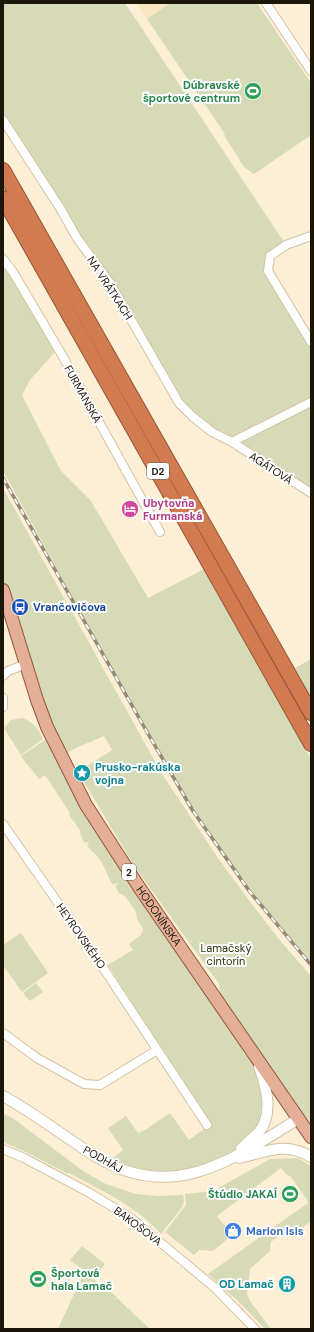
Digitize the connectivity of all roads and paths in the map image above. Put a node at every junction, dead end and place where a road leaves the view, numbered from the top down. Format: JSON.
{"nodes":[{"id":1,"x":266,"y":3,"type":"edge"},
{"id":2,"x":311,"y":71,"type":"edge"},
{"id":3,"x":3,"y":120,"type":"edge"},
{"id":4,"x":3,"y":170,"type":"edge"},
{"id":5,"x":3,"y":198,"type":"edge"},
{"id":6,"x":311,"y":236,"type":"edge"},
{"id":7,"x":3,"y":259,"type":"edge"},
{"id":8,"x":311,"y":342,"type":"edge"},
{"id":9,"x":311,"y":402,"type":"edge"},
{"id":10,"x":232,"y":442,"type":"junction"},
{"id":11,"x":311,"y":493,"type":"edge"},
{"id":12,"x":160,"y":532,"type":"dead end"},
{"id":13,"x":3,"y":590,"type":"edge"},
{"id":14,"x":26,"y":664,"type":"junction"},
{"id":15,"x":3,"y":676,"type":"edge"},
{"id":16,"x":3,"y":682,"type":"edge"},
{"id":17,"x":3,"y":698,"type":"edge"},
{"id":18,"x":3,"y":707,"type":"edge"},
{"id":19,"x":311,"y":713,"type":"edge"},
{"id":20,"x":311,"y":744,"type":"edge"},
{"id":21,"x":3,"y":824,"type":"edge"},
{"id":22,"x":3,"y":1033,"type":"edge"},
{"id":23,"x":157,"y":1050,"type":"junction"},
{"id":24,"x":257,"y":1059,"type":"junction"},
{"id":25,"x":3,"y":1096,"type":"edge"},
{"id":26,"x":298,"y":1119,"type":"junction"},
{"id":27,"x":207,"y":1125,"type":"dead end"},
{"id":28,"x":311,"y":1136,"type":"edge"},
{"id":29,"x":3,"y":1149,"type":"edge"},
{"id":30,"x":311,"y":1157,"type":"edge"},
{"id":31,"x":227,"y":1161,"type":"junction"},
{"id":32,"x":255,"y":1329,"type":"edge"}],
"edges":[{"from":1,"to":2,"type":"street"},
{"from":3,"to":10,"type":"street","name":"NA VRÁTKACH"},
{"from":4,"to":19,"type":"highway","number":"D2"},
{"from":5,"to":20,"type":"highway","number":"D2"},
{"from":6,"to":8,"type":"street"},
{"from":7,"to":12,"type":"street","name":"FURMANSKÁ"},
{"from":9,"to":10,"type":"street"},
{"from":10,"to":11,"type":"street","name":"AGÁTOVÁ"},
{"from":13,"to":14,"type":"main road","name":"HODONÍNSKA","number":"2"},
{"from":14,"to":15,"type":"street"},
{"from":14,"to":24,"type":"main road","name":"HODONÍNSKA","number":"2"},
{"from":15,"to":16,"type":"street"},
{"from":17,"to":18,"type":"street"},
{"from":21,"to":23,"type":"street","name":"HEYROVSKÉHO"},
{"from":22,"to":23,"type":"street"},
{"from":23,"to":27,"type":"street","name":"HEYROVSKÉHO"},
{"from":24,"to":26,"type":"main road","name":"HODONÍNSKA","number":"2"},
{"from":24,"to":31,"type":"street"},
{"from":25,"to":31,"type":"street","name":"PODHÁJ"},
{"from":26,"to":28,"type":"main road","name":"HODONÍNSKA","number":"2"},
{"from":26,"to":31,"type":"street","name":"PODHÁJ"},
{"from":29,"to":32,"type":"street","name":"BAKOŠOVA"},
{"from":30,"to":31,"type":"street"}]}
